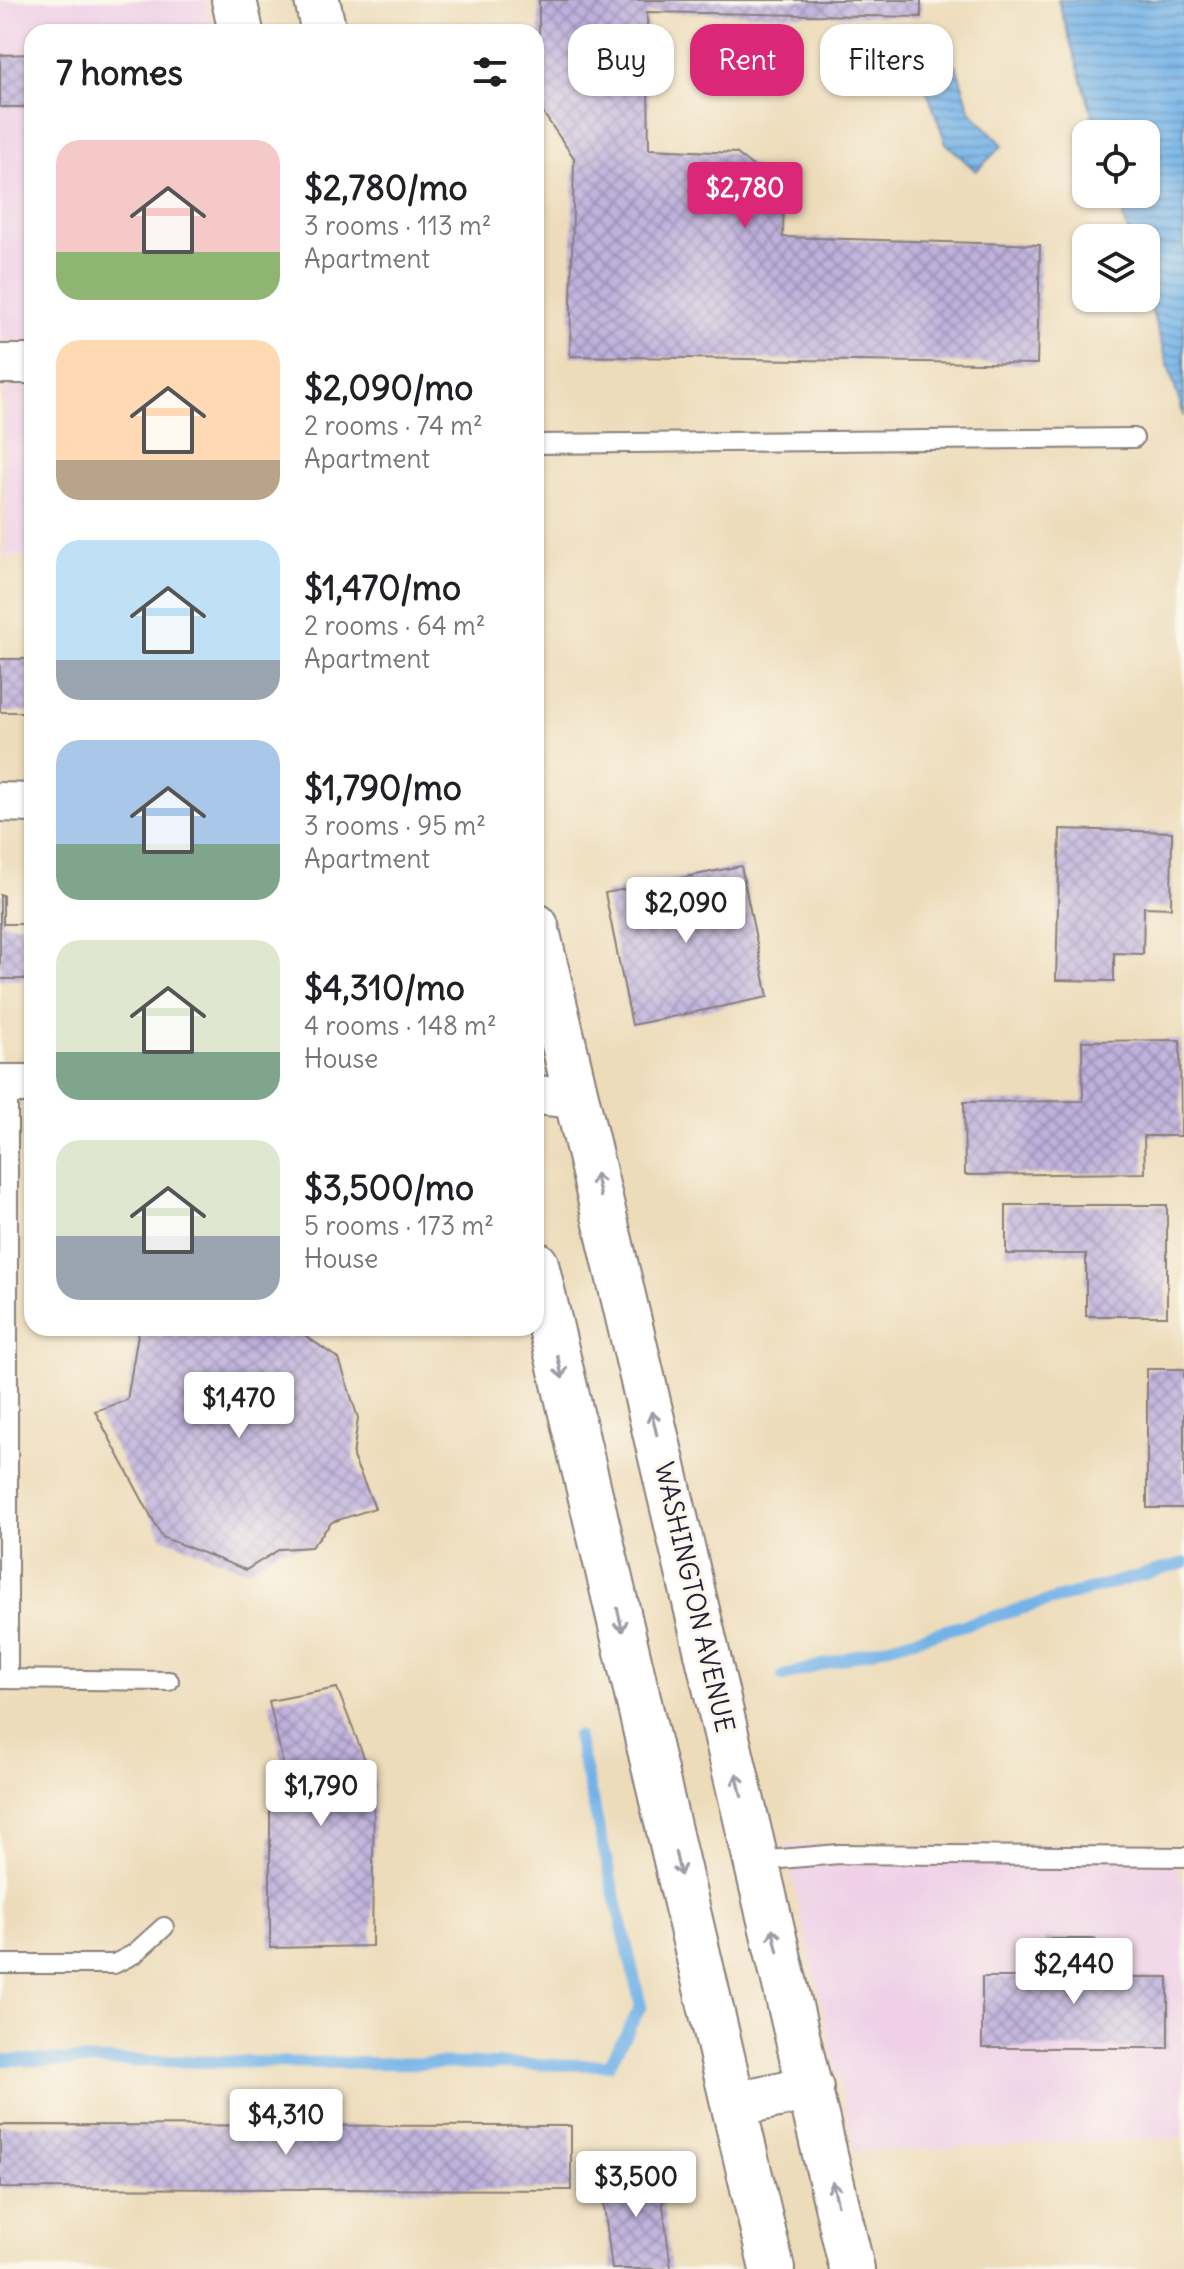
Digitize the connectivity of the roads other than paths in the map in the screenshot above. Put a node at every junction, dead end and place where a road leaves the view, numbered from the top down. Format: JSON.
{"nodes":[{"id":1,"x":234,"y":0,"type":"edge"},
{"id":2,"x":317,"y":0,"type":"edge"},
{"id":3,"x":239,"y":24,"type":"edge"},
{"id":4,"x":322,"y":24,"type":"edge"},
{"id":5,"x":0,"y":364,"type":"edge"},
{"id":6,"x":24,"y":364,"type":"edge"},
{"id":7,"x":1134,"y":438,"type":"dead end"},
{"id":8,"x":544,"y":444,"type":"edge"},
{"id":9,"x":0,"y":802,"type":"edge"},
{"id":10,"x":24,"y":803,"type":"edge"},
{"id":11,"x":544,"y":991,"type":"edge"},
{"id":12,"x":13,"y":1084,"type":"edge"},
{"id":13,"x":557,"y":1097,"type":"edge"},
{"id":14,"x":544,"y":1298,"type":"edge"},
{"id":15,"x":4,"y":1679,"type":"edge"},
{"id":16,"x":169,"y":1681,"type":"dead end"},
{"id":17,"x":1184,"y":1857,"type":"edge"},
{"id":18,"x":757,"y":1861,"type":"junction"},
{"id":19,"x":164,"y":1927,"type":"dead end"},
{"id":20,"x":0,"y":1964,"type":"edge"},
{"id":21,"x":811,"y":2088,"type":"junction"},
{"id":22,"x":735,"y":2104,"type":"junction"},
{"id":23,"x":772,"y":2269,"type":"edge"},
{"id":24,"x":852,"y":2269,"type":"edge"}],
"edges":[{"from":1,"to":3,"type":"main road"},
{"from":2,"to":4,"type":"main road"},
{"from":5,"to":6,"type":"street"},
{"from":7,"to":8,"type":"lane"},
{"from":9,"to":10,"type":"street"},
{"from":11,"to":13,"type":"main road","name":"WASHINGTON AVENUE"},
{"from":12,"to":15,"type":"lane"},
{"from":18,"to":13,"type":"main road","name":"WASHINGTON AVENUE","one_way":true},
{"from":14,"to":22,"type":"main road","one_way":true},
{"from":15,"to":16,"type":"lane"},
{"from":17,"to":18,"type":"lane"},
{"from":21,"to":18,"type":"main road","name":"WASHINGTON AVENUE","one_way":true},
{"from":19,"to":20,"type":"lane"},
{"from":21,"to":22,"type":"main road"},
{"from":24,"to":21,"type":"main road","name":"WASHINGTON AVENUE","one_way":true},
{"from":22,"to":23,"type":"main road"}]}
